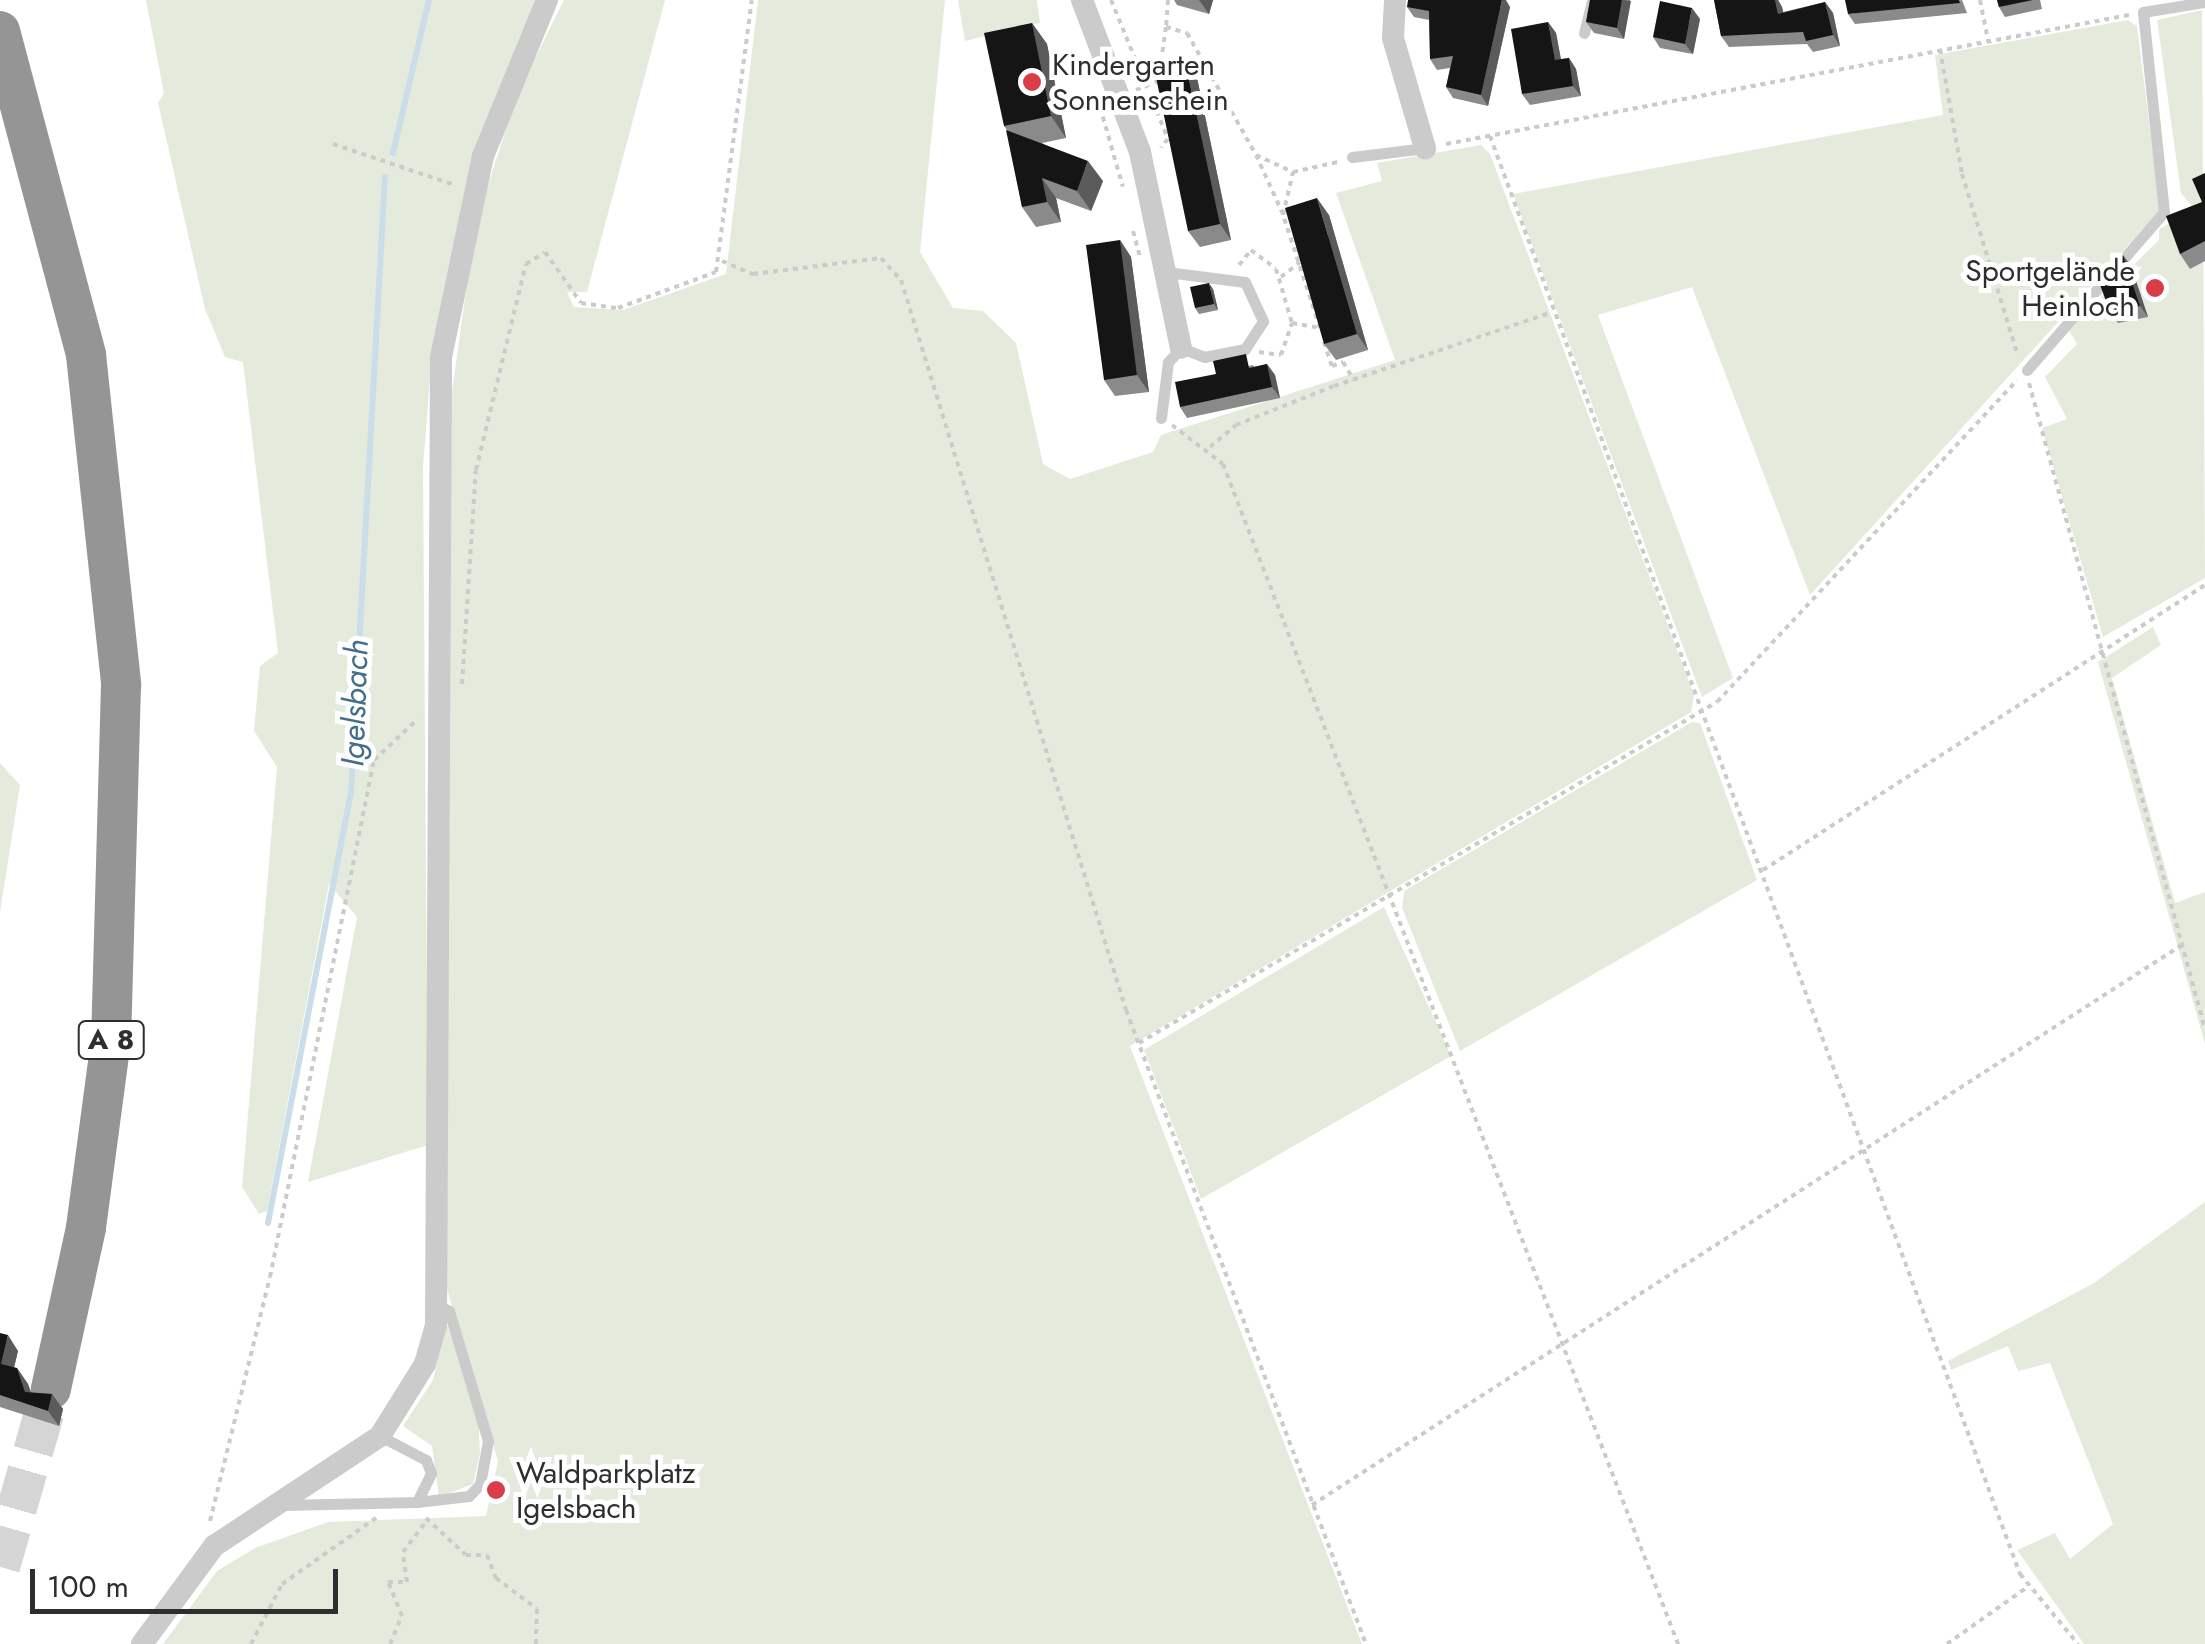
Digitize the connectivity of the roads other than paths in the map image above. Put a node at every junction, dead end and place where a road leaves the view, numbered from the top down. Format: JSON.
{"nodes":[{"id":1,"x":547,"y":0,"type":"edge"},
{"id":2,"x":1082,"y":0,"type":"edge"},
{"id":3,"x":1396,"y":0,"type":"edge"},
{"id":4,"x":1592,"y":0,"type":"edge"},
{"id":5,"x":2205,"y":2,"type":"edge"},
{"id":6,"x":0,"y":31,"type":"edge"},
{"id":7,"x":1584,"y":33,"type":"edge"},
{"id":8,"x":0,"y":110,"type":"edge"},
{"id":9,"x":1425,"y":148,"type":"joint"},
{"id":10,"x":1352,"y":157,"type":"road end"},
{"id":11,"x":1165,"y":262,"type":"junction"},
{"id":12,"x":1181,"y":348,"type":"junction"},
{"id":13,"x":2027,"y":370,"type":"road end"},
{"id":14,"x":1161,"y":418,"type":"road end"},
{"id":15,"x":439,"y":1306,"type":"junction"},
{"id":16,"x":380,"y":1436,"type":"junction"},
{"id":17,"x":417,"y":1502,"type":"junction"},
{"id":18,"x":275,"y":1505,"type":"junction"},
{"id":19,"x":142,"y":1644,"type":"edge"}],
"edges":[{"from":1,"to":15,"type":"street"},
{"from":2,"to":11,"type":"street"},
{"from":3,"to":9,"type":"street"},
{"from":4,"to":7,"type":"lane"},
{"from":5,"to":13,"type":"lane"},
{"from":6,"to":8,"type":"highway","number":"A 8"},
{"from":9,"to":10,"type":"lane"},
{"from":11,"to":12,"type":"street"},
{"from":11,"to":12,"type":"lane"},
{"from":12,"to":14,"type":"lane"},
{"from":15,"to":16,"type":"street"},
{"from":15,"to":17,"type":"lane"},
{"from":16,"to":17,"type":"lane"},
{"from":16,"to":18,"type":"street"},
{"from":17,"to":18,"type":"lane"},
{"from":18,"to":19,"type":"street"}]}
